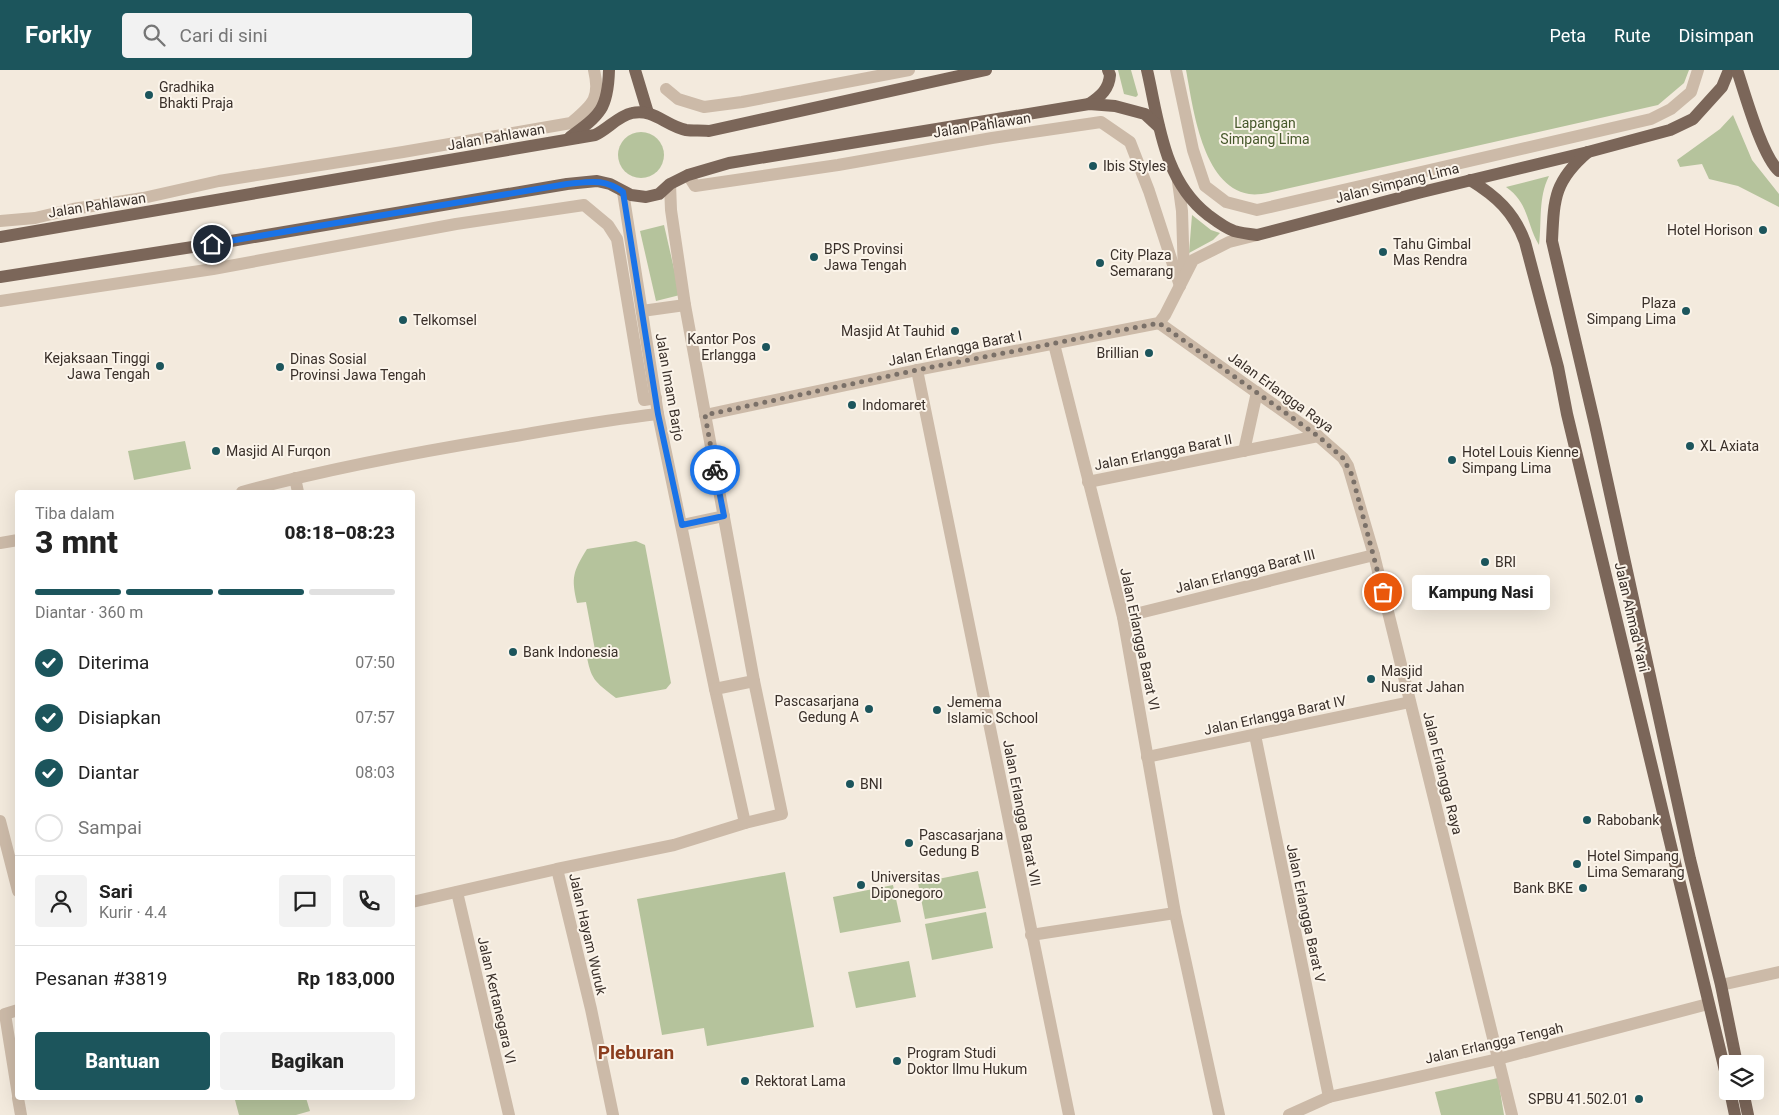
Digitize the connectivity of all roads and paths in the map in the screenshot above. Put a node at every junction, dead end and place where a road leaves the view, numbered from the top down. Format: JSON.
{"nodes":[{"id":1,"x":594,"y":70,"type":"edge"},
{"id":2,"x":609,"y":70,"type":"edge"},
{"id":3,"x":636,"y":70,"type":"edge"},
{"id":4,"x":909,"y":70,"type":"edge"},
{"id":5,"x":986,"y":70,"type":"edge"},
{"id":6,"x":1108,"y":70,"type":"edge"},
{"id":7,"x":1147,"y":70,"type":"edge"},
{"id":8,"x":1176,"y":70,"type":"edge"},
{"id":9,"x":1698,"y":70,"type":"edge"},
{"id":10,"x":1729,"y":70,"type":"edge"},
{"id":11,"x":1737,"y":70,"type":"edge"},
{"id":12,"x":666,"y":89,"type":"dead end"},
{"id":13,"x":1089,"y":104,"type":"junction"},
{"id":14,"x":648,"y":112,"type":"junction"},
{"id":15,"x":1159,"y":127,"type":"junction"},
{"id":16,"x":566,"y":140,"type":"junction"},
{"id":17,"x":1588,"y":152,"type":"junction"},
{"id":18,"x":1779,"y":171,"type":"edge"},
{"id":19,"x":688,"y":175,"type":"junction"},
{"id":20,"x":1470,"y":180,"type":"junction"},
{"id":21,"x":1178,"y":182,"type":"junction"},
{"id":22,"x":670,"y":184,"type":"junction"},
{"id":23,"x":623,"y":192,"type":"junction"},
{"id":24,"x":0,"y":220,"type":"edge"},
{"id":25,"x":1257,"y":235,"type":"junction"},
{"id":26,"x":0,"y":237,"type":"edge"},
{"id":27,"x":0,"y":277,"type":"edge"},
{"id":28,"x":1182,"y":281,"type":"junction"},
{"id":29,"x":0,"y":301,"type":"edge"},
{"id":30,"x":685,"y":305,"type":"junction"},
{"id":31,"x":642,"y":311,"type":"junction"},
{"id":32,"x":1159,"y":323,"type":"junction"},
{"id":33,"x":1054,"y":344,"type":"junction"},
{"id":34,"x":917,"y":370,"type":"junction"},
{"id":35,"x":1257,"y":392,"type":"junction"},
{"id":36,"x":656,"y":398,"type":"junction"},
{"id":37,"x":658,"y":414,"type":"junction"},
{"id":38,"x":705,"y":415,"type":"junction"},
{"id":39,"x":1318,"y":436,"type":"junction"},
{"id":40,"x":1244,"y":451,"type":"junction"},
{"id":41,"x":295,"y":478,"type":"junction"},
{"id":42,"x":1088,"y":482,"type":"junction"},
{"id":43,"x":250,"y":490,"type":"edge"},
{"id":44,"x":298,"y":490,"type":"edge"},
{"id":45,"x":724,"y":516,"type":"junction"},
{"id":46,"x":682,"y":525,"type":"junction"},
{"id":47,"x":15,"y":540,"type":"edge"},
{"id":48,"x":0,"y":543,"type":"edge"},
{"id":49,"x":1374,"y":555,"type":"junction"},
{"id":50,"x":1123,"y":617,"type":"junction"},
{"id":51,"x":754,"y":681,"type":"junction"},
{"id":52,"x":715,"y":689,"type":"junction"},
{"id":53,"x":1410,"y":702,"type":"junction"},
{"id":54,"x":1255,"y":735,"type":"junction"},
{"id":55,"x":1147,"y":757,"type":"junction"},
{"id":56,"x":0,"y":821,"type":"edge"},
{"id":57,"x":745,"y":823,"type":"junction"},
{"id":58,"x":557,"y":869,"type":"junction"},
{"id":59,"x":15,"y":879,"type":"edge"},
{"id":60,"x":457,"y":892,"type":"junction"},
{"id":61,"x":415,"y":901,"type":"edge"},
{"id":62,"x":1175,"y":913,"type":"junction"},
{"id":63,"x":1031,"y":935,"type":"junction"},
{"id":64,"x":1779,"y":972,"type":"edge"},
{"id":65,"x":1721,"y":985,"type":"junction"},
{"id":66,"x":1708,"y":1004,"type":"junction"},
{"id":67,"x":15,"y":1011,"type":"edge"},
{"id":68,"x":1721,"y":1055,"type":"edge"},
{"id":69,"x":1735,"y":1055,"type":"edge"},
{"id":70,"x":1498,"y":1059,"type":"junction"},
{"id":71,"x":15,"y":1077,"type":"edge"},
{"id":72,"x":1329,"y":1097,"type":"junction"},
{"id":73,"x":19,"y":1100,"type":"edge"},
{"id":74,"x":1732,"y":1100,"type":"edge"},
{"id":75,"x":1745,"y":1100,"type":"edge"},
{"id":76,"x":21,"y":1115,"type":"edge"},
{"id":77,"x":508,"y":1115,"type":"edge"},
{"id":78,"x":613,"y":1115,"type":"edge"},
{"id":79,"x":1068,"y":1115,"type":"edge"},
{"id":80,"x":1219,"y":1115,"type":"edge"},
{"id":81,"x":1289,"y":1115,"type":"edge"},
{"id":82,"x":1512,"y":1115,"type":"edge"},
{"id":83,"x":1735,"y":1115,"type":"edge"},
{"id":84,"x":1748,"y":1115,"type":"edge"}],
"edges":[{"from":1,"to":24,"type":"street","name":"Jalan Pahlawan"},
{"from":2,"to":16,"type":"main road"},
{"from":3,"to":14,"type":"main road"},
{"from":4,"to":12,"type":"street"},
{"from":5,"to":14,"type":"main road"},
{"from":6,"to":13,"type":"main road"},
{"from":7,"to":15,"type":"main road","name":"Jalan Simpang Lima"},
{"from":8,"to":9,"type":"street","name":"Jalan Simpang Lima"},
{"from":10,"to":17,"type":"main road","name":"Jalan Simpang Lima"},
{"from":11,"to":18,"type":"main road"},
{"from":13,"to":15,"type":"main road","name":"Jalan Pahlawan"},
{"from":13,"to":19,"type":"main road","name":"Jalan Pahlawan"},
{"from":14,"to":16,"type":"main road","name":"Jalan Pahlawan"},
{"from":15,"to":21,"type":"main road","name":"Jalan Simpang Lima"},
{"from":16,"to":26,"type":"main road","name":"Jalan Pahlawan"},
{"from":17,"to":20,"type":"main road","name":"Jalan Simpang Lima"},
{"from":17,"to":65,"type":"main road","name":"Jalan Ahmad Yani"},
{"from":19,"to":22,"type":"main road","name":"Jalan Pahlawan"},
{"from":19,"to":28,"type":"street","name":"Jalan Pahlawan"},
{"from":20,"to":25,"type":"main road","name":"Jalan Simpang Lima"},
{"from":20,"to":66,"type":"main road","name":"Jalan Ahmad Yani"},
{"from":21,"to":25,"type":"main road","name":"Jalan Simpang Lima"},
{"from":21,"to":28,"type":"street"},
{"from":22,"to":23,"type":"main road","name":"Jalan Pahlawan"},
{"from":22,"to":30,"type":"street"},
{"from":23,"to":27,"type":"main road","name":"Jalan Pahlawan"},
{"from":23,"to":31,"type":"street","name":"Jalan Imam Barjo"},
{"from":25,"to":28,"type":"street"},
{"from":28,"to":32,"type":"street"},
{"from":29,"to":36,"type":"street"},
{"from":30,"to":31,"type":"street"},
{"from":30,"to":38,"type":"street"},
{"from":31,"to":36,"type":"street","name":"Jalan Imam Barjo"},
{"from":32,"to":33,"type":"street","name":"Jalan Erlangga Barat I"},
{"from":32,"to":35,"type":"street","name":"Jalan Erlangga Raya"},
{"from":33,"to":34,"type":"street","name":"Jalan Erlangga Barat I"},
{"from":33,"to":42,"type":"street","name":"Jalan Erlangga Barat VI"},
{"from":34,"to":38,"type":"street","name":"Jalan Erlangga Barat I"},
{"from":34,"to":63,"type":"street","name":"Jalan Erlangga Barat VII"},
{"from":35,"to":39,"type":"street","name":"Jalan Erlangga Raya"},
{"from":35,"to":40,"type":"street","name":"Jalan Erlangga Barat II"},
{"from":36,"to":37,"type":"street","name":"Jalan Imam Barjo"},
{"from":37,"to":41,"type":"street"},
{"from":37,"to":46,"type":"street","name":"Jalan Imam Barjo"},
{"from":38,"to":45,"type":"street"},
{"from":39,"to":40,"type":"street","name":"Jalan Erlangga Barat II"},
{"from":39,"to":49,"type":"street","name":"Jalan Erlangga Raya"},
{"from":40,"to":42,"type":"street","name":"Jalan Erlangga Barat II"},
{"from":41,"to":43,"type":"street"},
{"from":41,"to":44,"type":"street"},
{"from":42,"to":50,"type":"street","name":"Jalan Erlangga Barat VI"},
{"from":45,"to":46,"type":"street"},
{"from":45,"to":51,"type":"street"},
{"from":46,"to":52,"type":"street","name":"Jalan Imam Barjo"},
{"from":47,"to":48,"type":"street"},
{"from":49,"to":50,"type":"street","name":"Jalan Erlangga Barat III"},
{"from":49,"to":53,"type":"street","name":"Jalan Erlangga Raya"},
{"from":50,"to":55,"type":"street","name":"Jalan Erlangga Barat VI"},
{"from":51,"to":52,"type":"street"},
{"from":51,"to":57,"type":"street","name":"Jalan Hayam Wuruk"},
{"from":52,"to":57,"type":"street","name":"Jalan Imam Barjo"},
{"from":53,"to":54,"type":"street","name":"Jalan Erlangga Barat IV"},
{"from":53,"to":70,"type":"street","name":"Jalan Erlangga Raya"},
{"from":54,"to":55,"type":"street","name":"Jalan Erlangga Barat IV"},
{"from":54,"to":72,"type":"street","name":"Jalan Erlangga Barat V"},
{"from":55,"to":62,"type":"street","name":"Jalan Erlangga Barat VI"},
{"from":56,"to":59,"type":"street"},
{"from":57,"to":58,"type":"street","name":"Jalan Hayam Wuruk"},
{"from":58,"to":60,"type":"street"},
{"from":58,"to":78,"type":"street","name":"Jalan Hayam Wuruk"},
{"from":60,"to":61,"type":"street"},
{"from":60,"to":77,"type":"street","name":"Jalan Kertanegara VI"},
{"from":62,"to":63,"type":"street"},
{"from":62,"to":80,"type":"street","name":"Jalan Erlangga Barat VI"},
{"from":63,"to":79,"type":"street","name":"Jalan Erlangga Barat VII"},
{"from":64,"to":65,"type":"street"},
{"from":65,"to":69,"type":"main road","name":"Jalan Ahmad Yani"},
{"from":66,"to":68,"type":"main road","name":"Jalan Ahmad Yani"},
{"from":66,"to":70,"type":"street","name":"Jalan Erlangga Tengah"},
{"from":67,"to":71,"type":"street"},
{"from":70,"to":72,"type":"street","name":"Jalan Erlangga Tengah"},
{"from":70,"to":82,"type":"street","name":"Jalan Erlangga Raya"},
{"from":72,"to":81,"type":"street","name":"Jalan Erlangga Tengah"},
{"from":73,"to":76,"type":"street"},
{"from":74,"to":83,"type":"main road"},
{"from":75,"to":84,"type":"main road"}]}
